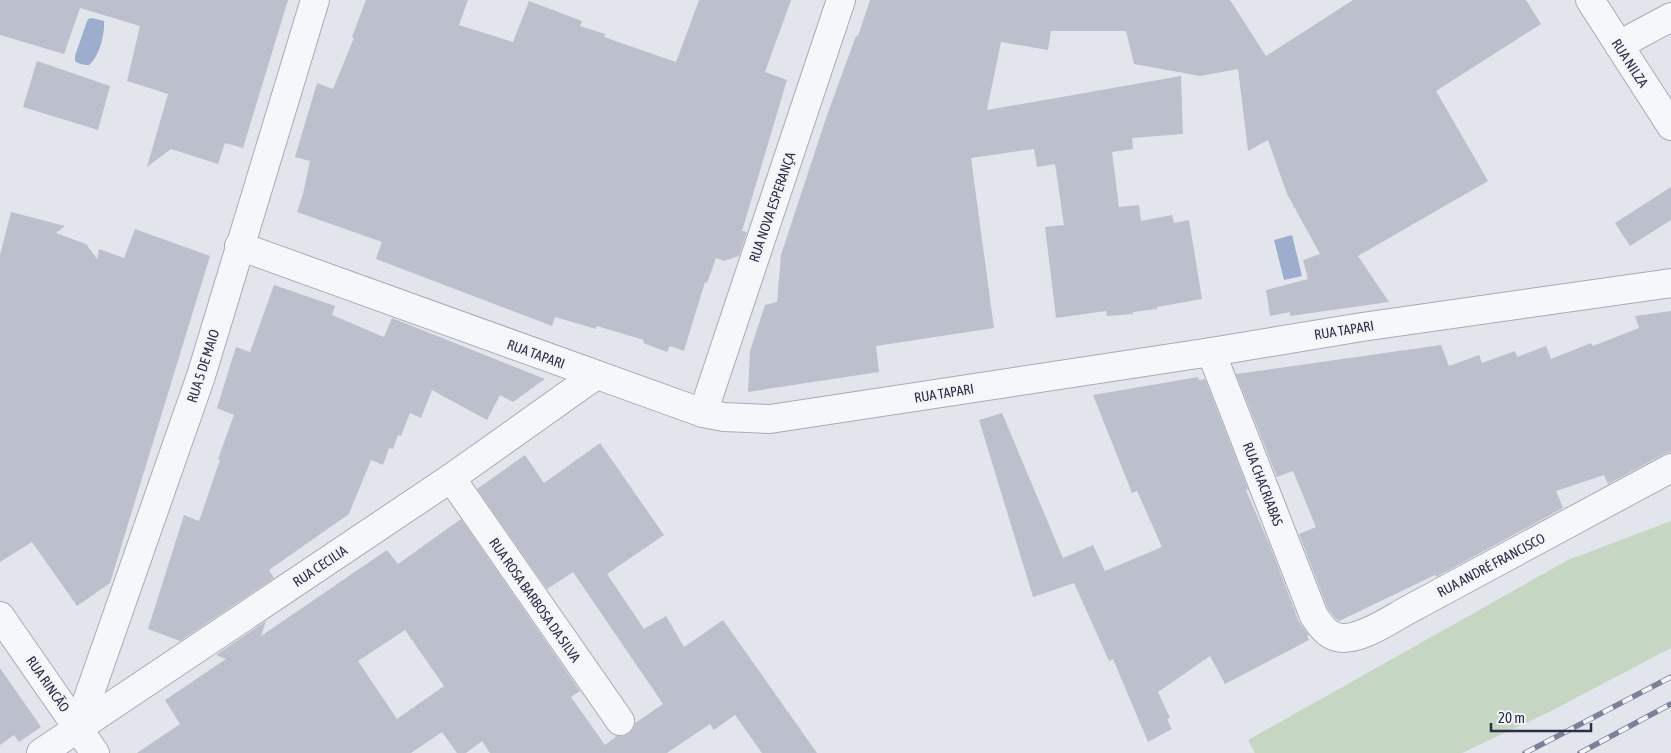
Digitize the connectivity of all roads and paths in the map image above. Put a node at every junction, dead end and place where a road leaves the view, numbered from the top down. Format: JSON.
{"nodes":[{"id":1,"x":315,"y":0,"type":"edge"},
{"id":2,"x":841,"y":0,"type":"edge"},
{"id":3,"x":1590,"y":0,"type":"edge"},
{"id":4,"x":1671,"y":17,"type":"edge"},
{"id":5,"x":1619,"y":45,"type":"junction"},
{"id":6,"x":1671,"y":126,"type":"edge"},
{"id":7,"x":240,"y":246,"type":"junction"},
{"id":8,"x":1671,"y":283,"type":"edge"},
{"id":9,"x":1212,"y":352,"type":"junction"},
{"id":10,"x":596,"y":375,"type":"junction"},
{"id":11,"x":702,"y":413,"type":"junction"},
{"id":12,"x":1671,"y":468,"type":"edge"},
{"id":13,"x":451,"y":478,"type":"junction"},
{"id":14,"x":0,"y":616,"type":"edge"},
{"id":15,"x":1314,"y":616,"type":"joint"},
{"id":16,"x":620,"y":721,"type":"dead end"},
{"id":17,"x":78,"y":728,"type":"junction"},
{"id":18,"x":41,"y":753,"type":"edge"},
{"id":19,"x":95,"y":753,"type":"edge"}],
"edges":[{"from":1,"to":7,"type":"street","name":"RUA 5 DE MAIO"},
{"from":2,"to":11,"type":"street","name":"RUA NOVA ESPERANÇA"},
{"from":3,"to":5,"type":"street","name":"RUA NILZA"},
{"from":4,"to":5,"type":"street"},
{"from":5,"to":6,"type":"street","name":"RUA NILZA"},
{"from":7,"to":10,"type":"street","name":"RUA TAPARI"},
{"from":7,"to":17,"type":"street","name":"RUA 5 DE MAIO"},
{"from":8,"to":9,"type":"street","name":"RUA TAPARI"},
{"from":9,"to":11,"type":"street","name":"RUA TAPARI"},
{"from":9,"to":15,"type":"street","name":"RUA CHACRIABAS"},
{"from":10,"to":11,"type":"street","name":"RUA TAPARI"},
{"from":10,"to":13,"type":"street","name":"RUA CECILIA"},
{"from":12,"to":15,"type":"street","name":"RUA ANDRÉ FRANCISCO"},
{"from":13,"to":16,"type":"street","name":"RUA ROSA BARBOSA DA SILVA"},
{"from":13,"to":17,"type":"street","name":"RUA CECILIA"},
{"from":14,"to":17,"type":"street","name":"RUA RINCÃO"},
{"from":17,"to":18,"type":"street","name":"RUA CECILIA"},
{"from":17,"to":19,"type":"street","name":"RUA RINCÃO"}]}
